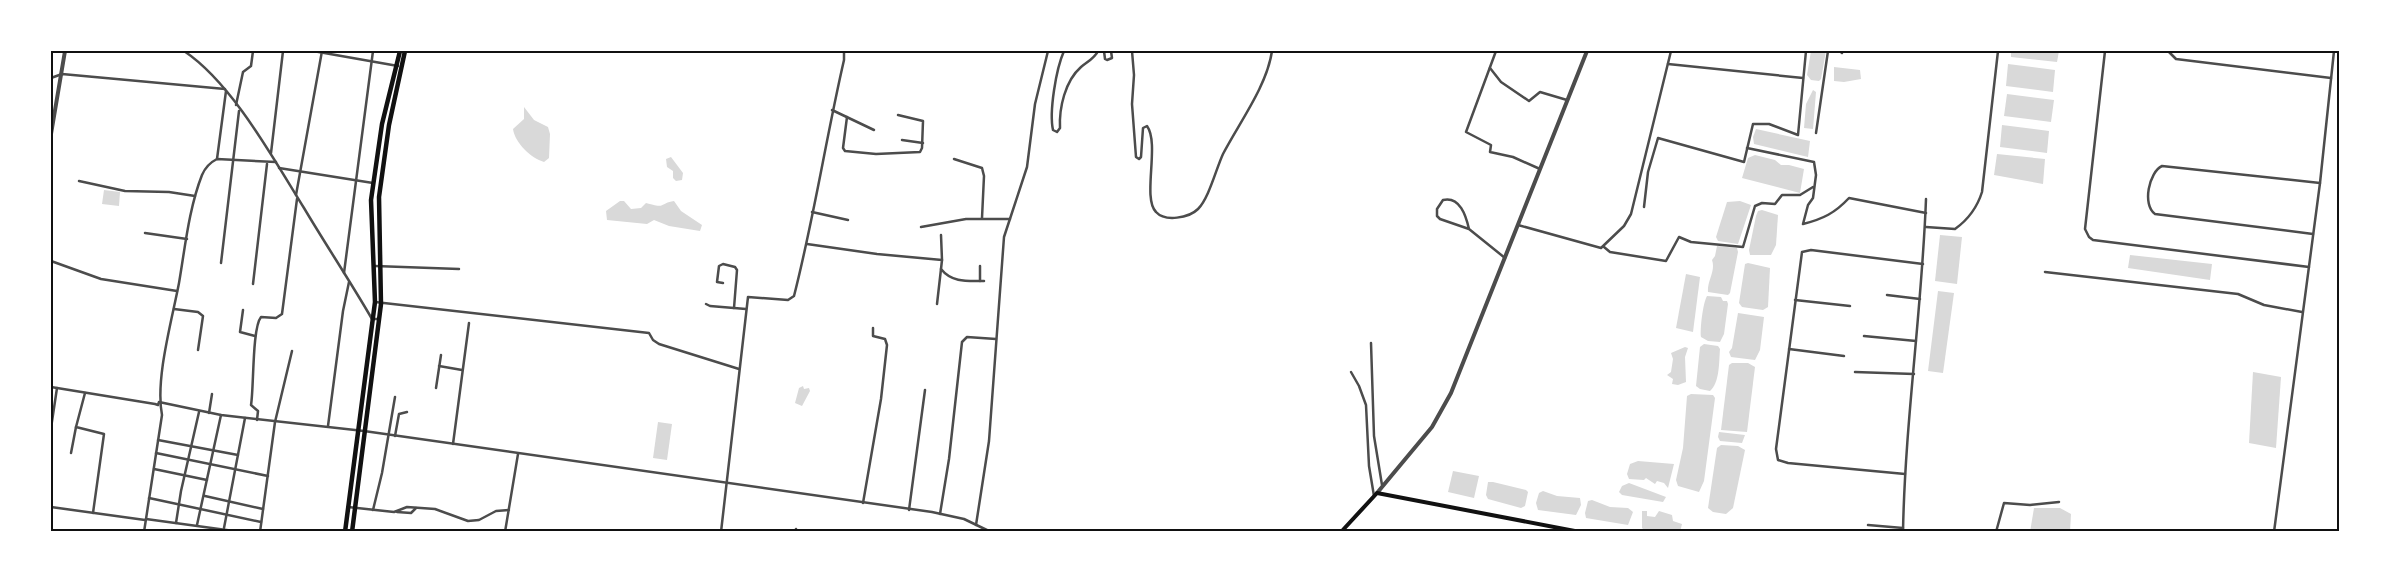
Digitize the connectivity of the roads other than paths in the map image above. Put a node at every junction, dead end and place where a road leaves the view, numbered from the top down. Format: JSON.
{"nodes":[{"id":1,"x":65,"y":51,"type":"edge"},
{"id":2,"x":184,"y":51,"type":"edge"},
{"id":3,"x":253,"y":51,"type":"edge"},
{"id":4,"x":283,"y":51,"type":"edge"},
{"id":5,"x":313,"y":51,"type":"edge"},
{"id":6,"x":373,"y":51,"type":"edge"},
{"id":7,"x":400,"y":51,"type":"edge"},
{"id":8,"x":405,"y":51,"type":"edge"},
{"id":9,"x":844,"y":51,"type":"edge"},
{"id":10,"x":1048,"y":51,"type":"edge"},
{"id":11,"x":1064,"y":51,"type":"edge"},
{"id":12,"x":1098,"y":51,"type":"edge"},
{"id":13,"x":1104,"y":51,"type":"edge"},
{"id":14,"x":1111,"y":51,"type":"edge"},
{"id":15,"x":1132,"y":51,"type":"edge"},
{"id":16,"x":1272,"y":51,"type":"edge"},
{"id":17,"x":1496,"y":51,"type":"edge"},
{"id":18,"x":1587,"y":51,"type":"edge"},
{"id":19,"x":1671,"y":51,"type":"edge"},
{"id":20,"x":1806,"y":51,"type":"edge"},
{"id":21,"x":1828,"y":51,"type":"edge"},
{"id":22,"x":1998,"y":51,"type":"edge"},
{"id":23,"x":2105,"y":51,"type":"edge"},
{"id":24,"x":2168,"y":51,"type":"edge"},
{"id":25,"x":2334,"y":51,"type":"edge"},
{"id":26,"x":322,"y":52,"type":"edge"},
{"id":27,"x":372,"y":62,"type":"junction"},
{"id":28,"x":1668,"y":64,"type":"junction"},
{"id":29,"x":398,"y":66,"type":"junction"},
{"id":30,"x":1490,"y":68,"type":"junction"},
{"id":31,"x":62,"y":74,"type":"junction"},
{"id":32,"x":51,"y":78,"type":"edge"},
{"id":33,"x":1803,"y":78,"type":"junction"},
{"id":34,"x":2331,"y":78,"type":"junction"},
{"id":35,"x":225,"y":90,"type":"junction"},
{"id":36,"x":1567,"y":100,"type":"junction"},
{"id":37,"x":236,"y":105,"type":"junction"},
{"id":38,"x":240,"y":110,"type":"junction"},
{"id":39,"x":832,"y":110,"type":"junction"},
{"id":40,"x":898,"y":115,"type":"dead end"},
{"id":41,"x":847,"y":117,"type":"junction"},
{"id":42,"x":874,"y":130,"type":"dead end"},
{"id":43,"x":1816,"y":133,"type":"dead end"},
{"id":44,"x":51,"y":134,"type":"edge"},
{"id":45,"x":902,"y":140,"type":"dead end"},
{"id":46,"x":923,"y":143,"type":"junction"},
{"id":47,"x":1747,"y":148,"type":"junction"},
{"id":48,"x":271,"y":155,"type":"junction"},
{"id":49,"x":217,"y":158,"type":"junction"},
{"id":50,"x":954,"y":159,"type":"dead end"},
{"id":51,"x":232,"y":160,"type":"junction"},
{"id":52,"x":276,"y":162,"type":"junction"},
{"id":53,"x":267,"y":164,"type":"junction"},
{"id":54,"x":279,"y":168,"type":"junction"},
{"id":55,"x":1540,"y":170,"type":"junction"},
{"id":56,"x":300,"y":171,"type":"junction"},
{"id":57,"x":356,"y":181,"type":"junction"},
{"id":58,"x":79,"y":182,"type":"dead end"},
{"id":59,"x":2320,"y":182,"type":"junction"},
{"id":60,"x":373,"y":183,"type":"junction"},
{"id":61,"x":1812,"y":187,"type":"junction"},
{"id":62,"x":195,"y":196,"type":"junction"},
{"id":63,"x":297,"y":196,"type":"junction"},
{"id":64,"x":1926,"y":199,"type":"dead end"},
{"id":65,"x":1644,"y":207,"type":"dead end"},
{"id":66,"x":812,"y":212,"type":"junction"},
{"id":67,"x":1926,"y":212,"type":"junction"},
{"id":68,"x":982,"y":218,"type":"junction"},
{"id":69,"x":1010,"y":219,"type":"junction"},
{"id":70,"x":848,"y":220,"type":"dead end"},
{"id":71,"x":1518,"y":226,"type":"junction"},
{"id":72,"x":1926,"y":227,"type":"junction"},
{"id":73,"x":921,"y":228,"type":"dead end"},
{"id":74,"x":1470,"y":229,"type":"junction"},
{"id":75,"x":145,"y":233,"type":"dead end"},
{"id":76,"x":2313,"y":234,"type":"junction"},
{"id":77,"x":941,"y":235,"type":"dead end"},
{"id":78,"x":187,"y":239,"type":"junction"},
{"id":79,"x":807,"y":244,"type":"junction"},
{"id":80,"x":1604,"y":247,"type":"junction"},
{"id":81,"x":1506,"y":258,"type":"junction"},
{"id":82,"x":51,"y":260,"type":"edge"},
{"id":83,"x":942,"y":260,"type":"junction"},
{"id":84,"x":221,"y":263,"type":"dead end"},
{"id":85,"x":1923,"y":264,"type":"junction"},
{"id":86,"x":381,"y":265,"type":"junction"},
{"id":87,"x":375,"y":266,"type":"junction"},
{"id":88,"x":980,"y":266,"type":"dead end"},
{"id":89,"x":2309,"y":267,"type":"junction"},
{"id":90,"x":459,"y":269,"type":"dead end"},
{"id":91,"x":941,"y":269,"type":"junction"},
{"id":92,"x":2045,"y":272,"type":"dead end"},
{"id":93,"x":344,"y":273,"type":"junction"},
{"id":94,"x":350,"y":281,"type":"junction"},
{"id":95,"x":980,"y":281,"type":"junction"},
{"id":96,"x":984,"y":282,"type":"dead end"},
{"id":97,"x":723,"y":283,"type":"dead end"},
{"id":98,"x":253,"y":284,"type":"dead end"},
{"id":99,"x":177,"y":292,"type":"junction"},
{"id":100,"x":1887,"y":295,"type":"dead end"},
{"id":101,"x":1920,"y":299,"type":"junction"},
{"id":102,"x":1795,"y":300,"type":"junction"},
{"id":103,"x":374,"y":302,"type":"junction"},
{"id":104,"x":381,"y":304,"type":"junction"},
{"id":105,"x":706,"y":304,"type":"dead end"},
{"id":106,"x":937,"y":304,"type":"dead end"},
{"id":107,"x":1850,"y":306,"type":"dead end"},
{"id":108,"x":734,"y":308,"type":"junction"},
{"id":109,"x":174,"y":309,"type":"junction"},
{"id":110,"x":746,"y":309,"type":"junction"},
{"id":111,"x":243,"y":310,"type":"dead end"},
{"id":112,"x":2302,"y":312,"type":"junction"},
{"id":113,"x":372,"y":319,"type":"junction"},
{"id":114,"x":379,"y":319,"type":"junction"},
{"id":115,"x":469,"y":323,"type":"dead end"},
{"id":116,"x":873,"y":328,"type":"dead end"},
{"id":117,"x":255,"y":336,"type":"junction"},
{"id":118,"x":1864,"y":336,"type":"dead end"},
{"id":119,"x":996,"y":339,"type":"junction"},
{"id":120,"x":1916,"y":341,"type":"junction"},
{"id":121,"x":1371,"y":343,"type":"dead end"},
{"id":122,"x":1789,"y":349,"type":"junction"},
{"id":123,"x":198,"y":350,"type":"dead end"},
{"id":124,"x":292,"y":351,"type":"dead end"},
{"id":125,"x":441,"y":355,"type":"dead end"},
{"id":126,"x":1844,"y":356,"type":"dead end"},
{"id":127,"x":439,"y":366,"type":"junction"},
{"id":128,"x":739,"y":369,"type":"junction"},
{"id":129,"x":463,"y":370,"type":"junction"},
{"id":130,"x":1351,"y":372,"type":"dead end"},
{"id":131,"x":1855,"y":372,"type":"dead end"},
{"id":132,"x":1914,"y":374,"type":"junction"},
{"id":133,"x":51,"y":387,"type":"edge"},
{"id":134,"x":57,"y":388,"type":"junction"},
{"id":135,"x":436,"y":388,"type":"dead end"},
{"id":136,"x":925,"y":390,"type":"dead end"},
{"id":137,"x":85,"y":393,"type":"junction"},
{"id":138,"x":212,"y":394,"type":"dead end"},
{"id":139,"x":395,"y":397,"type":"dead end"},
{"id":140,"x":159,"y":402,"type":"junction"},
{"id":141,"x":199,"y":412,"type":"junction"},
{"id":142,"x":407,"y":412,"type":"dead end"},
{"id":143,"x":209,"y":413,"type":"junction"},
{"id":144,"x":221,"y":415,"type":"junction"},
{"id":145,"x":245,"y":418,"type":"junction"},
{"id":146,"x":257,"y":420,"type":"junction"},
{"id":147,"x":275,"y":422,"type":"junction"},
{"id":148,"x":330,"y":426,"type":"junction"},
{"id":149,"x":76,"y":427,"type":"junction"},
{"id":150,"x":51,"y":428,"type":"edge"},
{"id":151,"x":358,"y":430,"type":"junction"},
{"id":152,"x":364,"y":431,"type":"junction"},
{"id":153,"x":389,"y":435,"type":"junction"},
{"id":154,"x":395,"y":436,"type":"junction"},
{"id":155,"x":158,"y":440,"type":"junction"},
{"id":156,"x":453,"y":444,"type":"junction"},
{"id":157,"x":191,"y":445,"type":"junction"},
{"id":158,"x":213,"y":450,"type":"junction"},
{"id":159,"x":71,"y":453,"type":"dead end"},
{"id":160,"x":156,"y":454,"type":"junction"},
{"id":161,"x":518,"y":454,"type":"junction"},
{"id":162,"x":238,"y":455,"type":"junction"},
{"id":163,"x":188,"y":460,"type":"junction"},
{"id":164,"x":210,"y":465,"type":"junction"},
{"id":165,"x":154,"y":469,"type":"junction"},
{"id":166,"x":234,"y":470,"type":"junction"},
{"id":167,"x":1905,"y":474,"type":"junction"},
{"id":168,"x":185,"y":475,"type":"junction"},
{"id":169,"x":268,"y":476,"type":"junction"},
{"id":170,"x":207,"y":480,"type":"junction"},
{"id":171,"x":728,"y":483,"type":"junction"},
{"id":172,"x":1382,"y":487,"type":"junction"},
{"id":173,"x":1375,"y":495,"type":"junction"},
{"id":174,"x":204,"y":496,"type":"junction"},
{"id":175,"x":149,"y":498,"type":"junction"},
{"id":176,"x":228,"y":501,"type":"junction"},
{"id":177,"x":2059,"y":502,"type":"dead end"},
{"id":178,"x":863,"y":503,"type":"junction"},
{"id":179,"x":179,"y":504,"type":"junction"},
{"id":180,"x":51,"y":507,"type":"edge"},
{"id":181,"x":421,"y":507,"type":"junction"},
{"id":182,"x":348,"y":508,"type":"junction"},
{"id":183,"x":355,"y":508,"type":"junction"},
{"id":184,"x":201,"y":509,"type":"junction"},
{"id":185,"x":263,"y":509,"type":"junction"},
{"id":186,"x":373,"y":510,"type":"junction"},
{"id":187,"x":509,"y":510,"type":"junction"},
{"id":188,"x":909,"y":510,"type":"junction"},
{"id":189,"x":397,"y":512,"type":"junction"},
{"id":190,"x":93,"y":514,"type":"junction"},
{"id":191,"x":226,"y":514,"type":"junction"},
{"id":192,"x":940,"y":514,"type":"junction"},
{"id":193,"x":146,"y":519,"type":"junction"},
{"id":194,"x":176,"y":522,"type":"junction"},
{"id":195,"x":261,"y":522,"type":"junction"},
{"id":196,"x":976,"y":524,"type":"junction"},
{"id":197,"x":197,"y":525,"type":"junction"},
{"id":198,"x":1868,"y":525,"type":"dead end"},
{"id":199,"x":224,"y":528,"type":"junction"},
{"id":200,"x":51,"y":530,"type":"edge"},
{"id":201,"x":982,"y":530,"type":"edge"},
{"id":202,"x":1903,"y":530,"type":"edge"},
{"id":203,"x":67,"y":532,"type":"edge"},
{"id":204,"x":72,"y":532,"type":"edge"},
{"id":205,"x":144,"y":532,"type":"edge"},
{"id":206,"x":240,"y":532,"type":"edge"},
{"id":207,"x":260,"y":532,"type":"edge"},
{"id":208,"x":345,"y":532,"type":"edge"},
{"id":209,"x":352,"y":532,"type":"edge"},
{"id":210,"x":505,"y":532,"type":"edge"},
{"id":211,"x":722,"y":532,"type":"edge"},
{"id":212,"x":991,"y":532,"type":"edge"},
{"id":213,"x":1340,"y":532,"type":"edge"},
{"id":214,"x":1580,"y":532,"type":"edge"},
{"id":215,"x":1996,"y":532,"type":"edge"},
{"id":216,"x":2274,"y":532,"type":"edge"}],
"edges":[{"from":1,"to":31,"type":"street"},
{"from":2,"to":35,"type":"street"},
{"from":3,"to":37,"type":"street"},
{"from":4,"to":48,"type":"street"},
{"from":5,"to":26,"type":"street"},
{"from":6,"to":27,"type":"street"},
{"from":7,"to":29,"type":"main road"},
{"from":8,"to":86,"type":"main road"},
{"from":9,"to":39,"type":"street"},
{"from":10,"to":69,"type":"street"},
{"from":11,"to":12,"type":"street"},
{"from":13,"to":14,"type":"street"},
{"from":15,"to":16,"type":"street"},
{"from":17,"to":30,"type":"street"},
{"from":18,"to":36,"type":"street"},
{"from":19,"to":28,"type":"street"},
{"from":20,"to":33,"type":"street"},
{"from":21,"to":43,"type":"street"},
{"from":22,"to":72,"type":"street"},
{"from":23,"to":89,"type":"street"},
{"from":24,"to":34,"type":"street"},
{"from":25,"to":34,"type":"street"},
{"from":26,"to":27,"type":"street"},
{"from":26,"to":56,"type":"street"},
{"from":27,"to":29,"type":"street"},
{"from":27,"to":57,"type":"street"},
{"from":28,"to":33,"type":"street"},
{"from":28,"to":80,"type":"street"},
{"from":29,"to":60,"type":"main road"},
{"from":30,"to":36,"type":"street"},
{"from":30,"to":55,"type":"street"},
{"from":31,"to":32,"type":"street"},
{"from":31,"to":35,"type":"street"},
{"from":31,"to":44,"type":"street"},
{"from":33,"to":47,"type":"street"},
{"from":34,"to":59,"type":"street"},
{"from":35,"to":37,"type":"street"},
{"from":35,"to":49,"type":"street"},
{"from":36,"to":55,"type":"street"},
{"from":37,"to":38,"type":"street"},
{"from":38,"to":48,"type":"street"},
{"from":38,"to":51,"type":"street"},
{"from":39,"to":41,"type":"street"},
{"from":39,"to":66,"type":"street"},
{"from":40,"to":46,"type":"street"},
{"from":41,"to":42,"type":"street"},
{"from":41,"to":46,"type":"street"},
{"from":45,"to":46,"type":"street"},
{"from":47,"to":61,"type":"street"},
{"from":47,"to":65,"type":"street"},
{"from":48,"to":52,"type":"street"},
{"from":49,"to":51,"type":"street"},
{"from":49,"to":62,"type":"street"},
{"from":50,"to":68,"type":"street"},
{"from":51,"to":53,"type":"street"},
{"from":51,"to":84,"type":"street"},
{"from":52,"to":53,"type":"street"},
{"from":52,"to":54,"type":"street"},
{"from":53,"to":98,"type":"street"},
{"from":54,"to":56,"type":"street"},
{"from":54,"to":63,"type":"street"},
{"from":55,"to":71,"type":"street"},
{"from":56,"to":57,"type":"street"},
{"from":56,"to":63,"type":"street"},
{"from":57,"to":60,"type":"street"},
{"from":57,"to":93,"type":"street"},
{"from":58,"to":62,"type":"street"},
{"from":59,"to":76,"type":"street"},
{"from":59,"to":76,"type":"street"},
{"from":60,"to":87,"type":"main road"},
{"from":61,"to":67,"type":"street"},
{"from":61,"to":80,"type":"street"},
{"from":62,"to":78,"type":"street"},
{"from":63,"to":93,"type":"street"},
{"from":63,"to":117,"type":"street"},
{"from":64,"to":67,"type":"street"},
{"from":66,"to":70,"type":"street"},
{"from":66,"to":79,"type":"street"},
{"from":67,"to":72,"type":"street"},
{"from":68,"to":69,"type":"street"},
{"from":68,"to":73,"type":"street"},
{"from":69,"to":119,"type":"street"},
{"from":71,"to":80,"type":"street"},
{"from":71,"to":81,"type":"street"},
{"from":72,"to":85,"type":"street"},
{"from":74,"to":74,"type":"street"},
{"from":74,"to":81,"type":"street"},
{"from":75,"to":78,"type":"street"},
{"from":76,"to":89,"type":"street"},
{"from":77,"to":83,"type":"street"},
{"from":78,"to":99,"type":"street"},
{"from":79,"to":83,"type":"street"},
{"from":79,"to":110,"type":"street"},
{"from":81,"to":172,"type":"street"},
{"from":82,"to":99,"type":"street"},
{"from":83,"to":91,"type":"street"},
{"from":85,"to":101,"type":"street"},
{"from":85,"to":102,"type":"street"},
{"from":86,"to":87,"type":"street"},
{"from":86,"to":90,"type":"street"},
{"from":86,"to":104,"type":"main road"},
{"from":87,"to":103,"type":"main road"},
{"from":88,"to":95,"type":"street"},
{"from":89,"to":112,"type":"street"},
{"from":91,"to":95,"type":"street"},
{"from":91,"to":106,"type":"street"},
{"from":92,"to":112,"type":"street"},
{"from":93,"to":94,"type":"street"},
{"from":94,"to":113,"type":"street"},
{"from":94,"to":148,"type":"street"},
{"from":95,"to":96,"type":"street"},
{"from":97,"to":108,"type":"street"},
{"from":99,"to":109,"type":"street"},
{"from":100,"to":101,"type":"street"},
{"from":101,"to":120,"type":"street"},
{"from":102,"to":107,"type":"street"},
{"from":102,"to":122,"type":"street"},
{"from":103,"to":104,"type":"street"},
{"from":103,"to":113,"type":"main road"},
{"from":104,"to":114,"type":"main road"},
{"from":104,"to":128,"type":"street"},
{"from":105,"to":108,"type":"street"},
{"from":108,"to":110,"type":"street"},
{"from":109,"to":123,"type":"street"},
{"from":109,"to":140,"type":"street"},
{"from":110,"to":128,"type":"street"},
{"from":111,"to":117,"type":"street"},
{"from":112,"to":216,"type":"street"},
{"from":113,"to":114,"type":"street"},
{"from":113,"to":151,"type":"main road"},
{"from":114,"to":152,"type":"main road"},
{"from":115,"to":129,"type":"street"},
{"from":116,"to":178,"type":"street"},
{"from":117,"to":146,"type":"street"},
{"from":118,"to":120,"type":"street"},
{"from":119,"to":192,"type":"street"},
{"from":119,"to":196,"type":"street"},
{"from":120,"to":132,"type":"street"},
{"from":121,"to":172,"type":"street"},
{"from":122,"to":126,"type":"street"},
{"from":122,"to":167,"type":"street"},
{"from":124,"to":147,"type":"street"},
{"from":125,"to":127,"type":"street"},
{"from":127,"to":129,"type":"street"},
{"from":127,"to":135,"type":"street"},
{"from":128,"to":171,"type":"street"},
{"from":129,"to":156,"type":"street"},
{"from":130,"to":173,"type":"street"},
{"from":131,"to":132,"type":"street"},
{"from":132,"to":167,"type":"street"},
{"from":133,"to":134,"type":"street"},
{"from":134,"to":137,"type":"street"},
{"from":134,"to":150,"type":"street"},
{"from":136,"to":188,"type":"street"},
{"from":137,"to":140,"type":"street"},
{"from":137,"to":149,"type":"street"},
{"from":138,"to":143,"type":"street"},
{"from":139,"to":153,"type":"street"},
{"from":140,"to":141,"type":"street"},
{"from":140,"to":155,"type":"street"},
{"from":141,"to":143,"type":"street"},
{"from":141,"to":157,"type":"street"},
{"from":142,"to":154,"type":"street"},
{"from":143,"to":144,"type":"street"},
{"from":144,"to":145,"type":"street"},
{"from":144,"to":158,"type":"street"},
{"from":145,"to":146,"type":"street"},
{"from":145,"to":162,"type":"street"},
{"from":146,"to":147,"type":"street"},
{"from":147,"to":148,"type":"street"},
{"from":147,"to":169,"type":"street"},
{"from":148,"to":151,"type":"street"},
{"from":149,"to":159,"type":"street"},
{"from":149,"to":190,"type":"street"},
{"from":151,"to":152,"type":"street"},
{"from":151,"to":182,"type":"main road"},
{"from":152,"to":153,"type":"street"},
{"from":152,"to":183,"type":"main road"},
{"from":153,"to":154,"type":"street"},
{"from":153,"to":186,"type":"street"},
{"from":154,"to":156,"type":"street"},
{"from":155,"to":157,"type":"street"},
{"from":155,"to":160,"type":"street"},
{"from":156,"to":161,"type":"street"},
{"from":157,"to":158,"type":"street"},
{"from":157,"to":163,"type":"street"},
{"from":158,"to":162,"type":"street"},
{"from":158,"to":164,"type":"street"},
{"from":160,"to":163,"type":"street"},
{"from":160,"to":165,"type":"street"},
{"from":161,"to":171,"type":"street"},
{"from":161,"to":187,"type":"street"},
{"from":162,"to":166,"type":"street"},
{"from":163,"to":164,"type":"street"},
{"from":163,"to":168,"type":"street"},
{"from":164,"to":166,"type":"street"},
{"from":164,"to":170,"type":"street"},
{"from":165,"to":168,"type":"street"},
{"from":165,"to":175,"type":"street"},
{"from":166,"to":169,"type":"street"},
{"from":166,"to":176,"type":"street"},
{"from":167,"to":202,"type":"street"},
{"from":168,"to":170,"type":"street"},
{"from":168,"to":179,"type":"street"},
{"from":169,"to":185,"type":"street"},
{"from":170,"to":174,"type":"street"},
{"from":171,"to":178,"type":"street"},
{"from":171,"to":211,"type":"street"},
{"from":172,"to":173,"type":"street"},
{"from":173,"to":213,"type":"main road"},
{"from":173,"to":214,"type":"main road"},
{"from":174,"to":176,"type":"street"},
{"from":174,"to":184,"type":"street"},
{"from":175,"to":179,"type":"street"},
{"from":175,"to":193,"type":"street"},
{"from":176,"to":185,"type":"street"},
{"from":176,"to":191,"type":"street"},
{"from":177,"to":215,"type":"street"},
{"from":178,"to":188,"type":"street"},
{"from":179,"to":184,"type":"street"},
{"from":179,"to":194,"type":"street"},
{"from":180,"to":190,"type":"street"},
{"from":181,"to":187,"type":"street"},
{"from":181,"to":189,"type":"street"},
{"from":181,"to":189,"type":"street"},
{"from":182,"to":183,"type":"street"},
{"from":182,"to":208,"type":"main road"},
{"from":183,"to":186,"type":"street"},
{"from":183,"to":209,"type":"main road"},
{"from":184,"to":191,"type":"street"},
{"from":184,"to":197,"type":"street"},
{"from":185,"to":195,"type":"street"},
{"from":186,"to":189,"type":"street"},
{"from":187,"to":210,"type":"street"},
{"from":188,"to":192,"type":"street"},
{"from":190,"to":193,"type":"street"},
{"from":191,"to":195,"type":"street"},
{"from":191,"to":199,"type":"street"},
{"from":192,"to":196,"type":"street"},
{"from":193,"to":194,"type":"street"},
{"from":193,"to":205,"type":"street"},
{"from":194,"to":197,"type":"street"},
{"from":195,"to":207,"type":"street"},
{"from":196,"to":201,"type":"street"},
{"from":197,"to":199,"type":"street"},
{"from":198,"to":202,"type":"street"},
{"from":199,"to":206,"type":"street"},
{"from":200,"to":203,"type":"street"},
{"from":201,"to":212,"type":"street"},
{"from":203,"to":204,"type":"street"}]}
